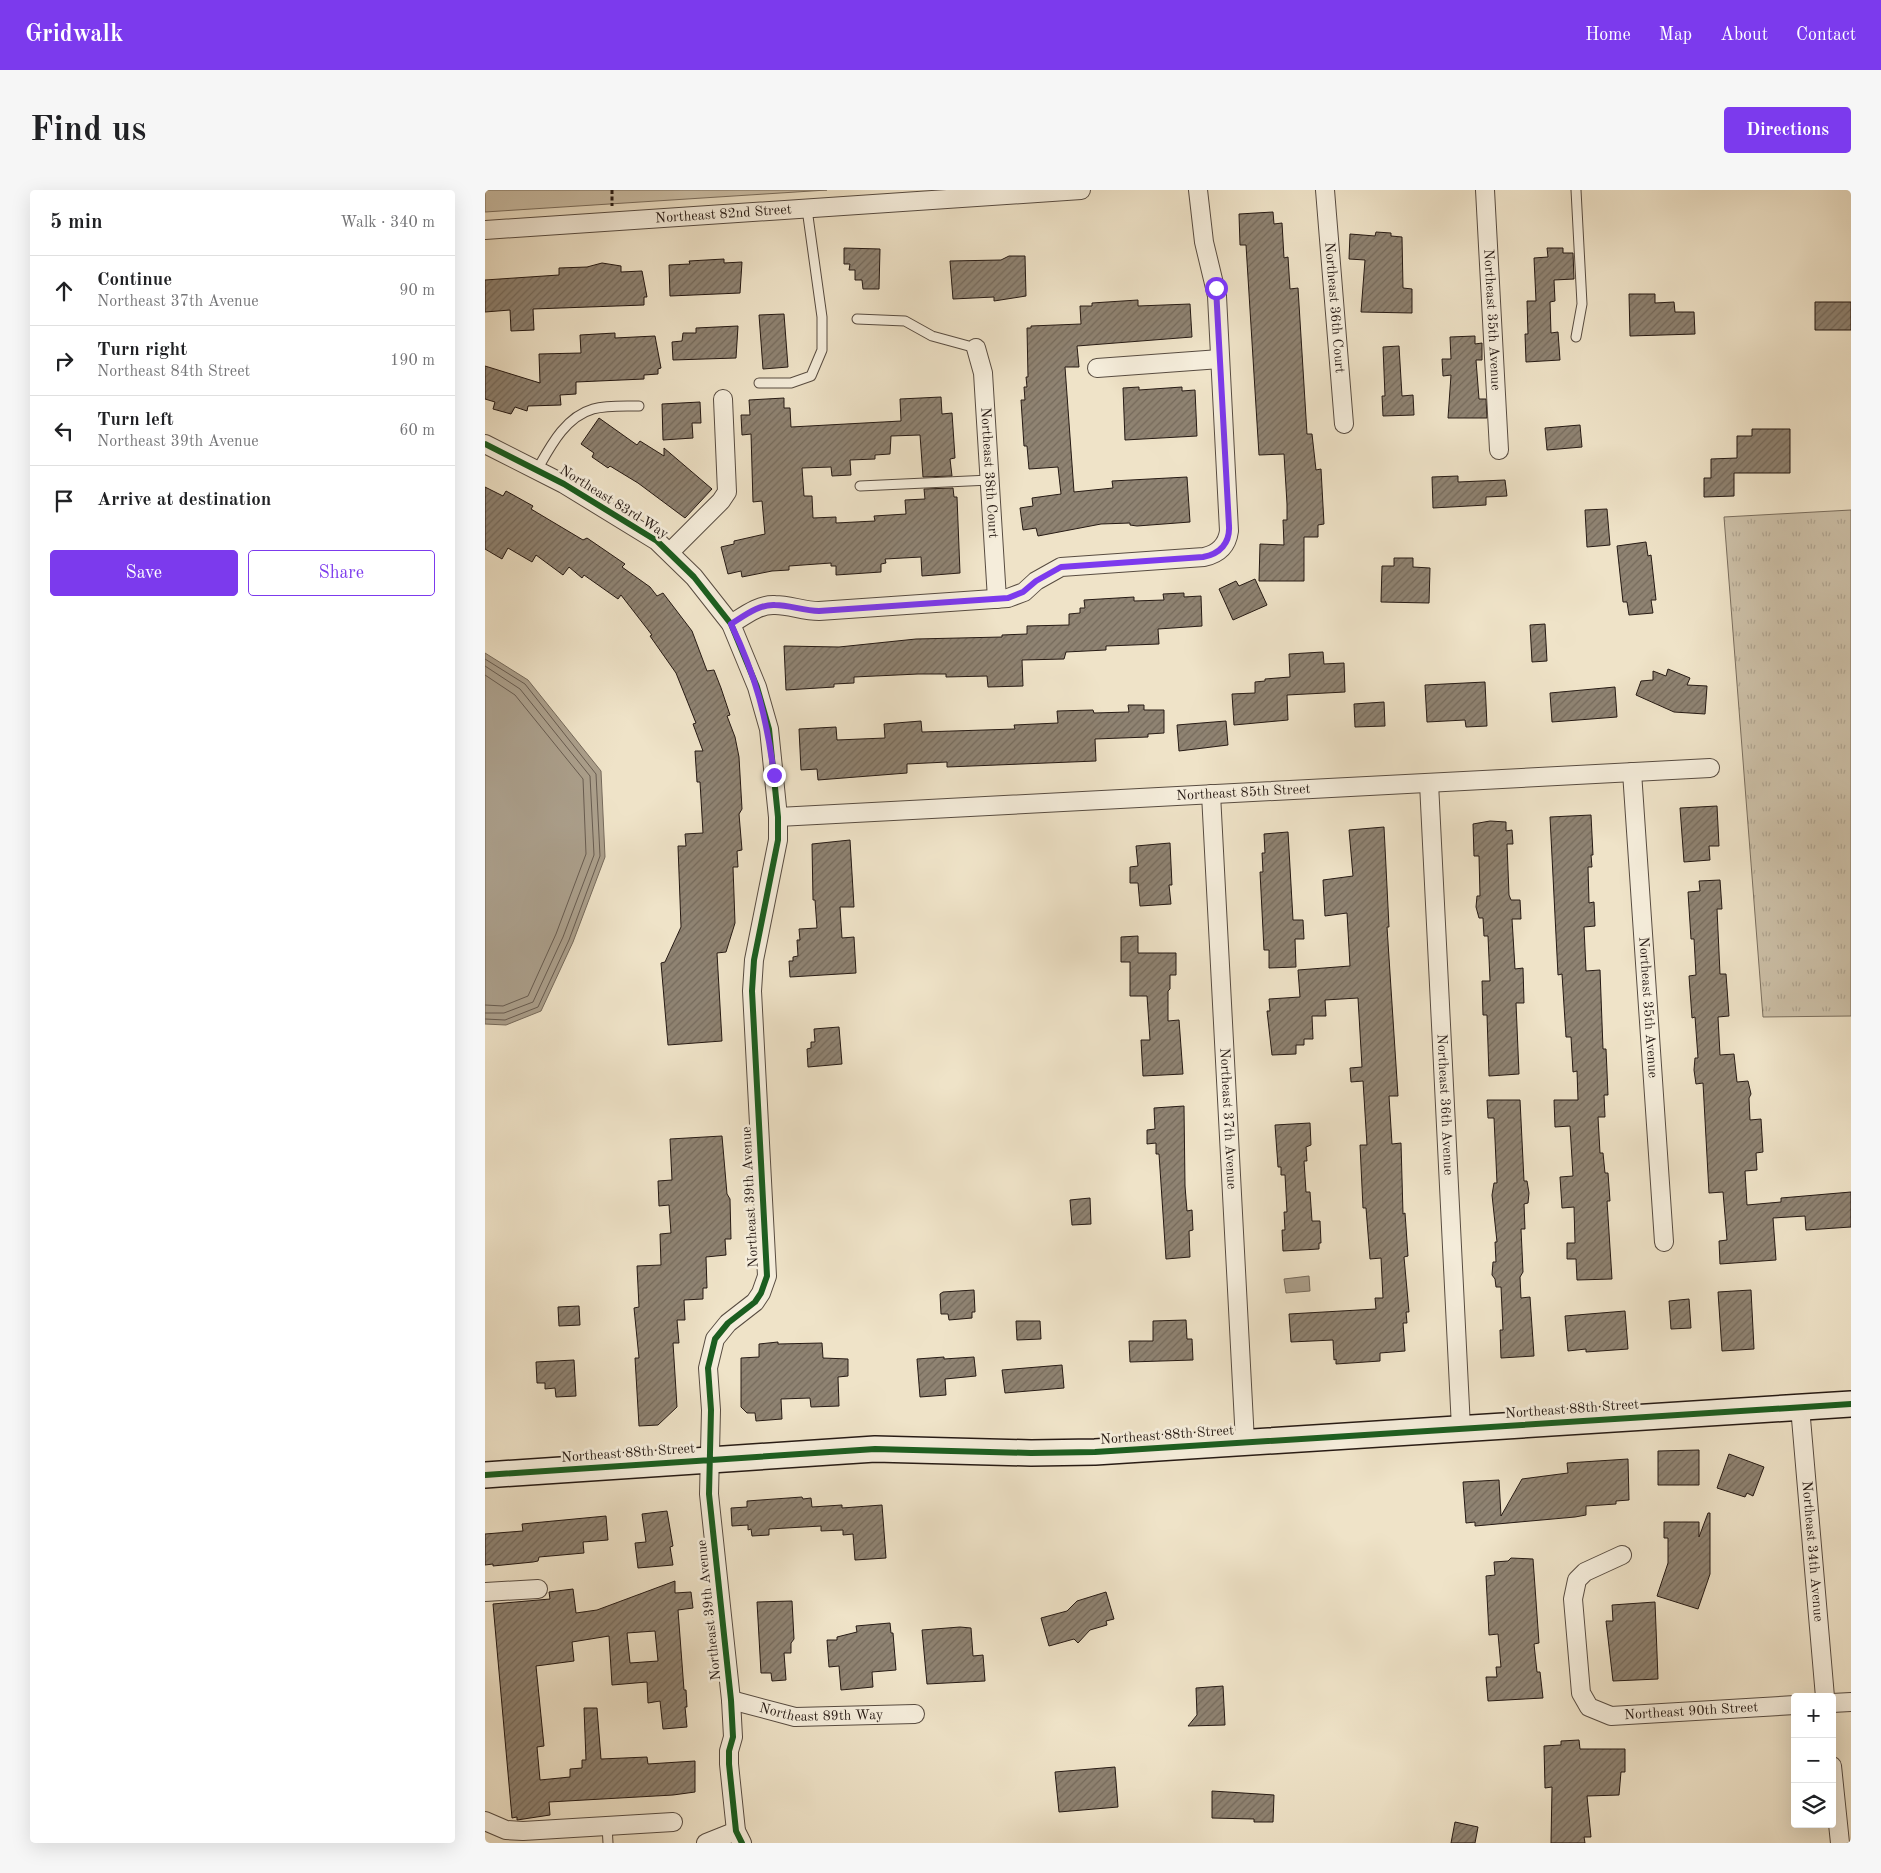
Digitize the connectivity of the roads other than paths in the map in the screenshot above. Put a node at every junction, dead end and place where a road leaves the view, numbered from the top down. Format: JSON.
{"nodes":[{"id":1,"x":1081,"y":190,"type":"edge"},
{"id":2,"x":1198,"y":190,"type":"edge"},
{"id":3,"x":1325,"y":190,"type":"edge"},
{"id":4,"x":1485,"y":190,"type":"edge"},
{"id":5,"x":1576,"y":190,"type":"edge"},
{"id":6,"x":807,"y":209,"type":"junction"},
{"id":7,"x":485,"y":230,"type":"edge"},
{"id":8,"x":857,"y":319,"type":"dead end"},
{"id":9,"x":1577,"y":337,"type":"dead end"},
{"id":10,"x":976,"y":348,"type":"joint"},
{"id":11,"x":1220,"y":359,"type":"junction"},
{"id":12,"x":1097,"y":368,"type":"dead end"},
{"id":13,"x":759,"y":384,"type":"dead end"},
{"id":14,"x":723,"y":399,"type":"dead end"},
{"id":15,"x":639,"y":406,"type":"dead end"},
{"id":16,"x":1344,"y":424,"type":"dead end"},
{"id":17,"x":485,"y":444,"type":"edge"},
{"id":18,"x":1499,"y":450,"type":"dead end"},
{"id":19,"x":537,"y":470,"type":"junction"},
{"id":20,"x":989,"y":480,"type":"junction"},
{"id":21,"x":860,"y":486,"type":"dead end"},
{"id":22,"x":670,"y":552,"type":"junction"},
{"id":23,"x":997,"y":599,"type":"junction"},
{"id":24,"x":731,"y":624,"type":"junction"},
{"id":25,"x":1710,"y":768,"type":"dead end"},
{"id":26,"x":1632,"y":772,"type":"junction"},
{"id":27,"x":1429,"y":783,"type":"junction"},
{"id":28,"x":1211,"y":794,"type":"junction"},
{"id":29,"x":778,"y":816,"type":"junction"},
{"id":30,"x":1664,"y":1242,"type":"dead end"},
{"id":31,"x":1851,"y":1404,"type":"edge"},
{"id":32,"x":1800,"y":1407,"type":"junction"},
{"id":33,"x":1461,"y":1428,"type":"junction"},
{"id":34,"x":1245,"y":1442,"type":"junction"},
{"id":35,"x":710,"y":1460,"type":"junction"},
{"id":36,"x":485,"y":1474,"type":"edge"},
{"id":37,"x":1622,"y":1556,"type":"dead end"},
{"id":38,"x":538,"y":1589,"type":"dead end"},
{"id":39,"x":485,"y":1592,"type":"edge"},
{"id":40,"x":1825,"y":1693,"type":"edge"},
{"id":41,"x":731,"y":1700,"type":"junction"},
{"id":42,"x":1851,"y":1702,"type":"edge"},
{"id":43,"x":1836,"y":1703,"type":"edge"},
{"id":44,"x":1791,"y":1705,"type":"edge"},
{"id":45,"x":915,"y":1714,"type":"dead end"},
{"id":46,"x":1834,"y":1783,"type":"edge"},
{"id":47,"x":485,"y":1821,"type":"edge"},
{"id":48,"x":673,"y":1822,"type":"dead end"},
{"id":49,"x":607,"y":1835,"type":"edge"},
{"id":50,"x":725,"y":1839,"type":"edge"},
{"id":51,"x":1840,"y":1843,"type":"edge"}],
"edges":[{"from":1,"to":6,"type":"street","name":"Northeast 82nd Street"},
{"from":2,"to":11,"type":"street"},
{"from":3,"to":16,"type":"street","name":"Northeast 36th Court"},
{"from":4,"to":18,"type":"street","name":"Northeast 35th Avenue"},
{"from":5,"to":9,"type":"lane"},
{"from":6,"to":7,"type":"street","name":"Northeast 82nd Street"},
{"from":6,"to":13,"type":"lane"},
{"from":8,"to":10,"type":"lane"},
{"from":10,"to":20,"type":"street","name":"Northeast 38th Court"},
{"from":11,"to":12,"type":"street"},
{"from":11,"to":23,"type":"street"},
{"from":14,"to":22,"type":"street","name":"Northeast 83rd Way"},
{"from":15,"to":19,"type":"lane"},
{"from":17,"to":19,"type":"street","name":"Northeast 83rd Way"},
{"from":19,"to":22,"type":"street","name":"Northeast 83rd Way"},
{"from":20,"to":21,"type":"lane"},
{"from":20,"to":23,"type":"street","name":"Northeast 38th Court"},
{"from":22,"to":24,"type":"street","name":"Northeast 83rd Way"},
{"from":23,"to":24,"type":"street"},
{"from":24,"to":29,"type":"street","name":"Northeast 39th Avenue"},
{"from":25,"to":26,"type":"street","name":"Northeast 85th Street"},
{"from":26,"to":27,"type":"street","name":"Northeast 85th Street"},
{"from":26,"to":30,"type":"street","name":"Northeast 35th Avenue"},
{"from":27,"to":28,"type":"street","name":"Northeast 85th Street"},
{"from":27,"to":33,"type":"street","name":"Northeast 36th Avenue"},
{"from":28,"to":29,"type":"street","name":"Northeast 85th Street"},
{"from":28,"to":34,"type":"street","name":"Northeast 37th Avenue"},
{"from":29,"to":35,"type":"street","name":"Northeast 39th Avenue"},
{"from":31,"to":32,"type":"street","name":"Northeast 88th Street"},
{"from":32,"to":33,"type":"street","name":"Northeast 88th Street"},
{"from":32,"to":40,"type":"street","name":"Northeast 34th Avenue"},
{"from":33,"to":34,"type":"street","name":"Northeast 88th Street"},
{"from":34,"to":35,"type":"street","name":"Northeast 88th Street"},
{"from":35,"to":36,"type":"street","name":"Northeast 88th Street"},
{"from":35,"to":41,"type":"street","name":"Northeast 39th Avenue"},
{"from":37,"to":44,"type":"street","name":"Northeast 90th Street"},
{"from":38,"to":39,"type":"street"},
{"from":41,"to":45,"type":"street","name":"Northeast 89th Way"},
{"from":41,"to":50,"type":"street","name":"Northeast 39th Avenue"},
{"from":42,"to":43,"type":"street"},
{"from":46,"to":51,"type":"street"},
{"from":47,"to":49,"type":"street"},
{"from":48,"to":49,"type":"street"}]}
